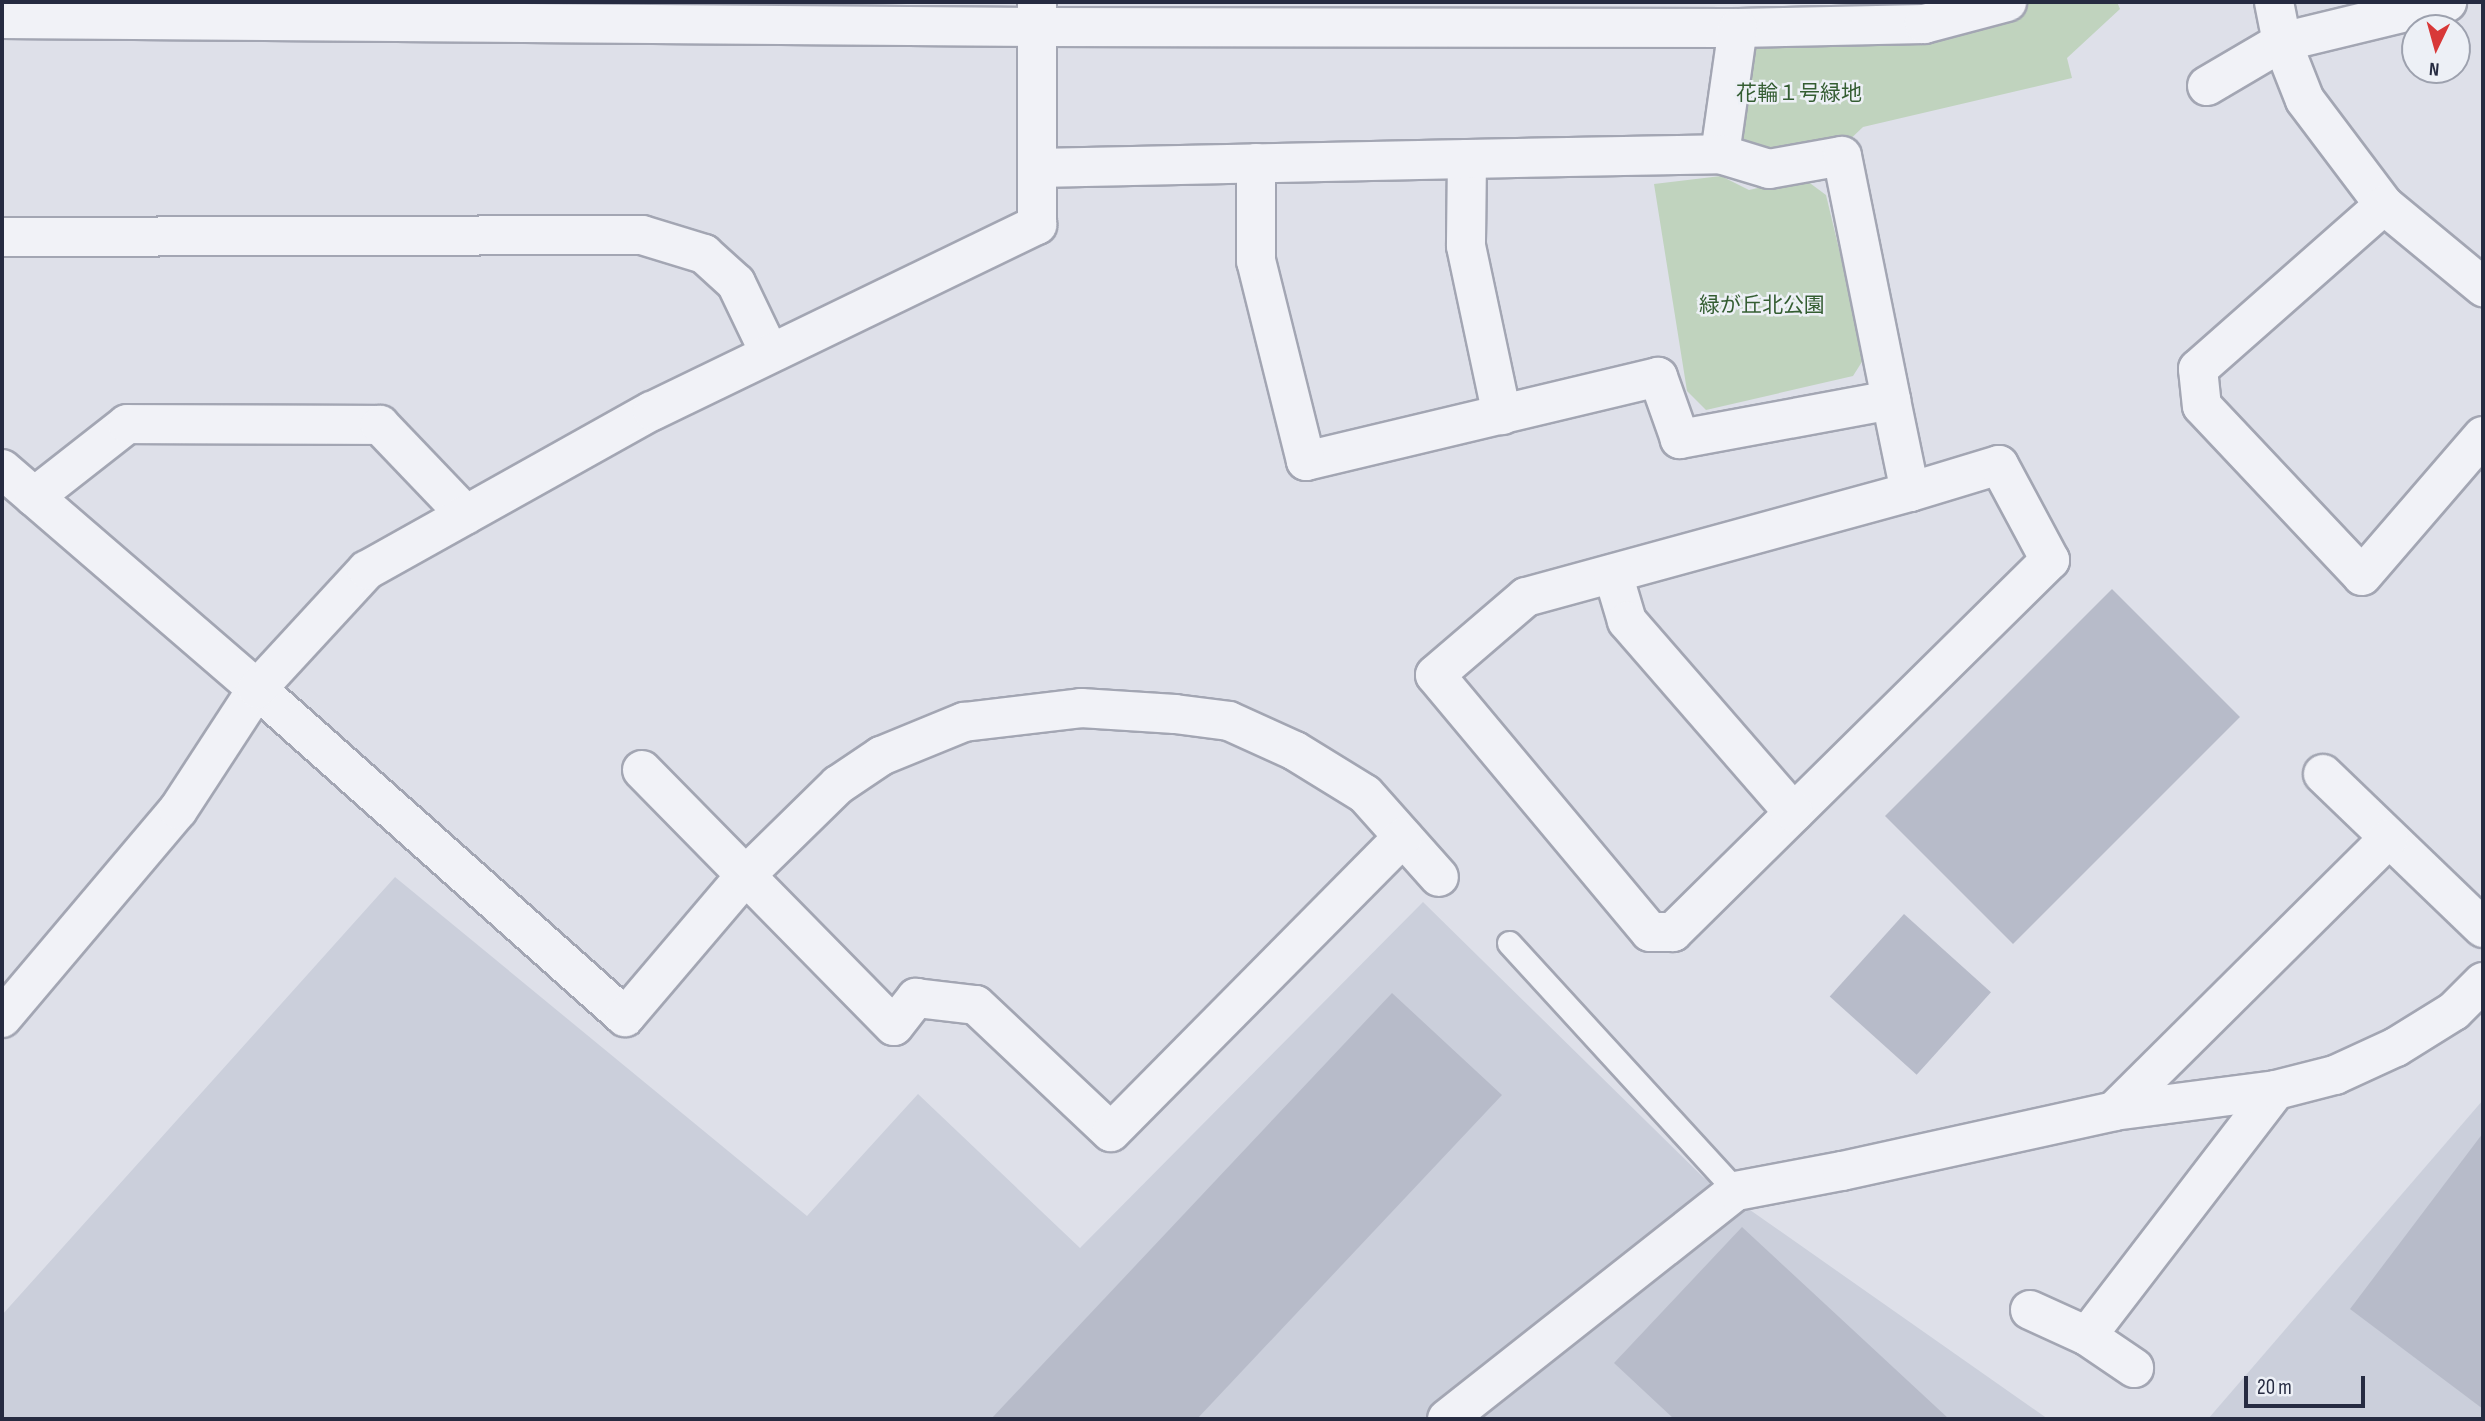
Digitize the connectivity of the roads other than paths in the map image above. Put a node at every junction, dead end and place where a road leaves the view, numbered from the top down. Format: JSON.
{"nodes":[{"id":1,"x":2007,"y":2,"type":"edge"},
{"id":2,"x":2274,"y":2,"type":"edge"},
{"id":3,"x":2447,"y":2,"type":"edge"},
{"id":4,"x":1037,"y":14,"type":"edge"},
{"id":5,"x":2,"y":19,"type":"edge"},
{"id":6,"x":1738,"y":28,"type":"junction"},
{"id":7,"x":2282,"y":42,"type":"junction"},
{"id":8,"x":2207,"y":86,"type":"dead end"},
{"id":9,"x":1720,"y":155,"type":"junction"},
{"id":10,"x":1467,"y":159,"type":"junction"},
{"id":11,"x":1256,"y":163,"type":"junction"},
{"id":12,"x":1037,"y":168,"type":"junction"},
{"id":13,"x":2384,"y":205,"type":"junction"},
{"id":14,"x":2,"y":237,"type":"edge"},
{"id":15,"x":2483,"y":287,"type":"edge"},
{"id":16,"x":769,"y":352,"type":"junction"},
{"id":17,"x":1891,"y":400,"type":"junction"},
{"id":18,"x":1502,"y":415,"type":"junction"},
{"id":19,"x":2483,"y":436,"type":"edge"},
{"id":20,"x":2,"y":469,"type":"edge"},
{"id":21,"x":1910,"y":492,"type":"junction"},
{"id":22,"x":34,"y":497,"type":"junction"},
{"id":23,"x":466,"y":515,"type":"junction"},
{"id":24,"x":1613,"y":573,"type":"junction"},
{"id":25,"x":257,"y":689,"type":"junction"},
{"id":26,"x":642,"y":770,"type":"dead end"},
{"id":27,"x":2323,"y":774,"type":"dead end"},
{"id":28,"x":1794,"y":813,"type":"junction"},
{"id":29,"x":1403,"y":837,"type":"junction"},
{"id":30,"x":2389,"y":838,"type":"junction"},
{"id":31,"x":746,"y":874,"type":"junction"},
{"id":32,"x":1439,"y":877,"type":"dead end"},
{"id":33,"x":2483,"y":928,"type":"edge"},
{"id":34,"x":1509,"y":943,"type":"dead end"},
{"id":35,"x":2483,"y":982,"type":"edge"},
{"id":36,"x":2,"y":1018,"type":"edge"},
{"id":37,"x":2276,"y":1090,"type":"junction"},
{"id":38,"x":2114,"y":1111,"type":"junction"},
{"id":39,"x":1736,"y":1191,"type":"junction"},
{"id":40,"x":2030,"y":1310,"type":"dead end"},
{"id":41,"x":2087,"y":1336,"type":"junction"},
{"id":42,"x":2134,"y":1368,"type":"dead end"},
{"id":43,"x":1447,"y":1419,"type":"edge"}],
"edges":[{"from":1,"to":6,"type":"street"},
{"from":2,"to":7,"type":"street"},
{"from":3,"to":7,"type":"street"},
{"from":4,"to":5,"type":"street"},
{"from":4,"to":6,"type":"street"},
{"from":4,"to":12,"type":"street"},
{"from":6,"to":9,"type":"street"},
{"from":7,"to":8,"type":"street"},
{"from":7,"to":13,"type":"street"},
{"from":9,"to":10,"type":"street"},
{"from":9,"to":17,"type":"street"},
{"from":10,"to":11,"type":"street"},
{"from":10,"to":18,"type":"street"},
{"from":11,"to":12,"type":"street"},
{"from":11,"to":18,"type":"street"},
{"from":12,"to":16,"type":"street"},
{"from":13,"to":15,"type":"street"},
{"from":13,"to":19,"type":"street"},
{"from":14,"to":16,"type":"street"},
{"from":16,"to":23,"type":"street"},
{"from":17,"to":18,"type":"street"},
{"from":17,"to":21,"type":"street"},
{"from":20,"to":22,"type":"street"},
{"from":21,"to":24,"type":"street"},
{"from":21,"to":28,"type":"street"},
{"from":22,"to":23,"type":"street"},
{"from":22,"to":25,"type":"street"},
{"from":23,"to":25,"type":"street"},
{"from":24,"to":28,"type":"street"},
{"from":24,"to":28,"type":"street"},
{"from":25,"to":31,"type":"street"},
{"from":25,"to":36,"type":"street"},
{"from":26,"to":31,"type":"street"},
{"from":27,"to":30,"type":"street"},
{"from":29,"to":31,"type":"street"},
{"from":29,"to":31,"type":"street"},
{"from":29,"to":32,"type":"street"},
{"from":30,"to":33,"type":"street"},
{"from":30,"to":38,"type":"street"},
{"from":34,"to":39,"type":"lane"},
{"from":35,"to":37,"type":"street"},
{"from":37,"to":38,"type":"street"},
{"from":37,"to":41,"type":"street"},
{"from":38,"to":39,"type":"street"},
{"from":39,"to":43,"type":"street"},
{"from":40,"to":41,"type":"street"},
{"from":41,"to":42,"type":"street"}]}
